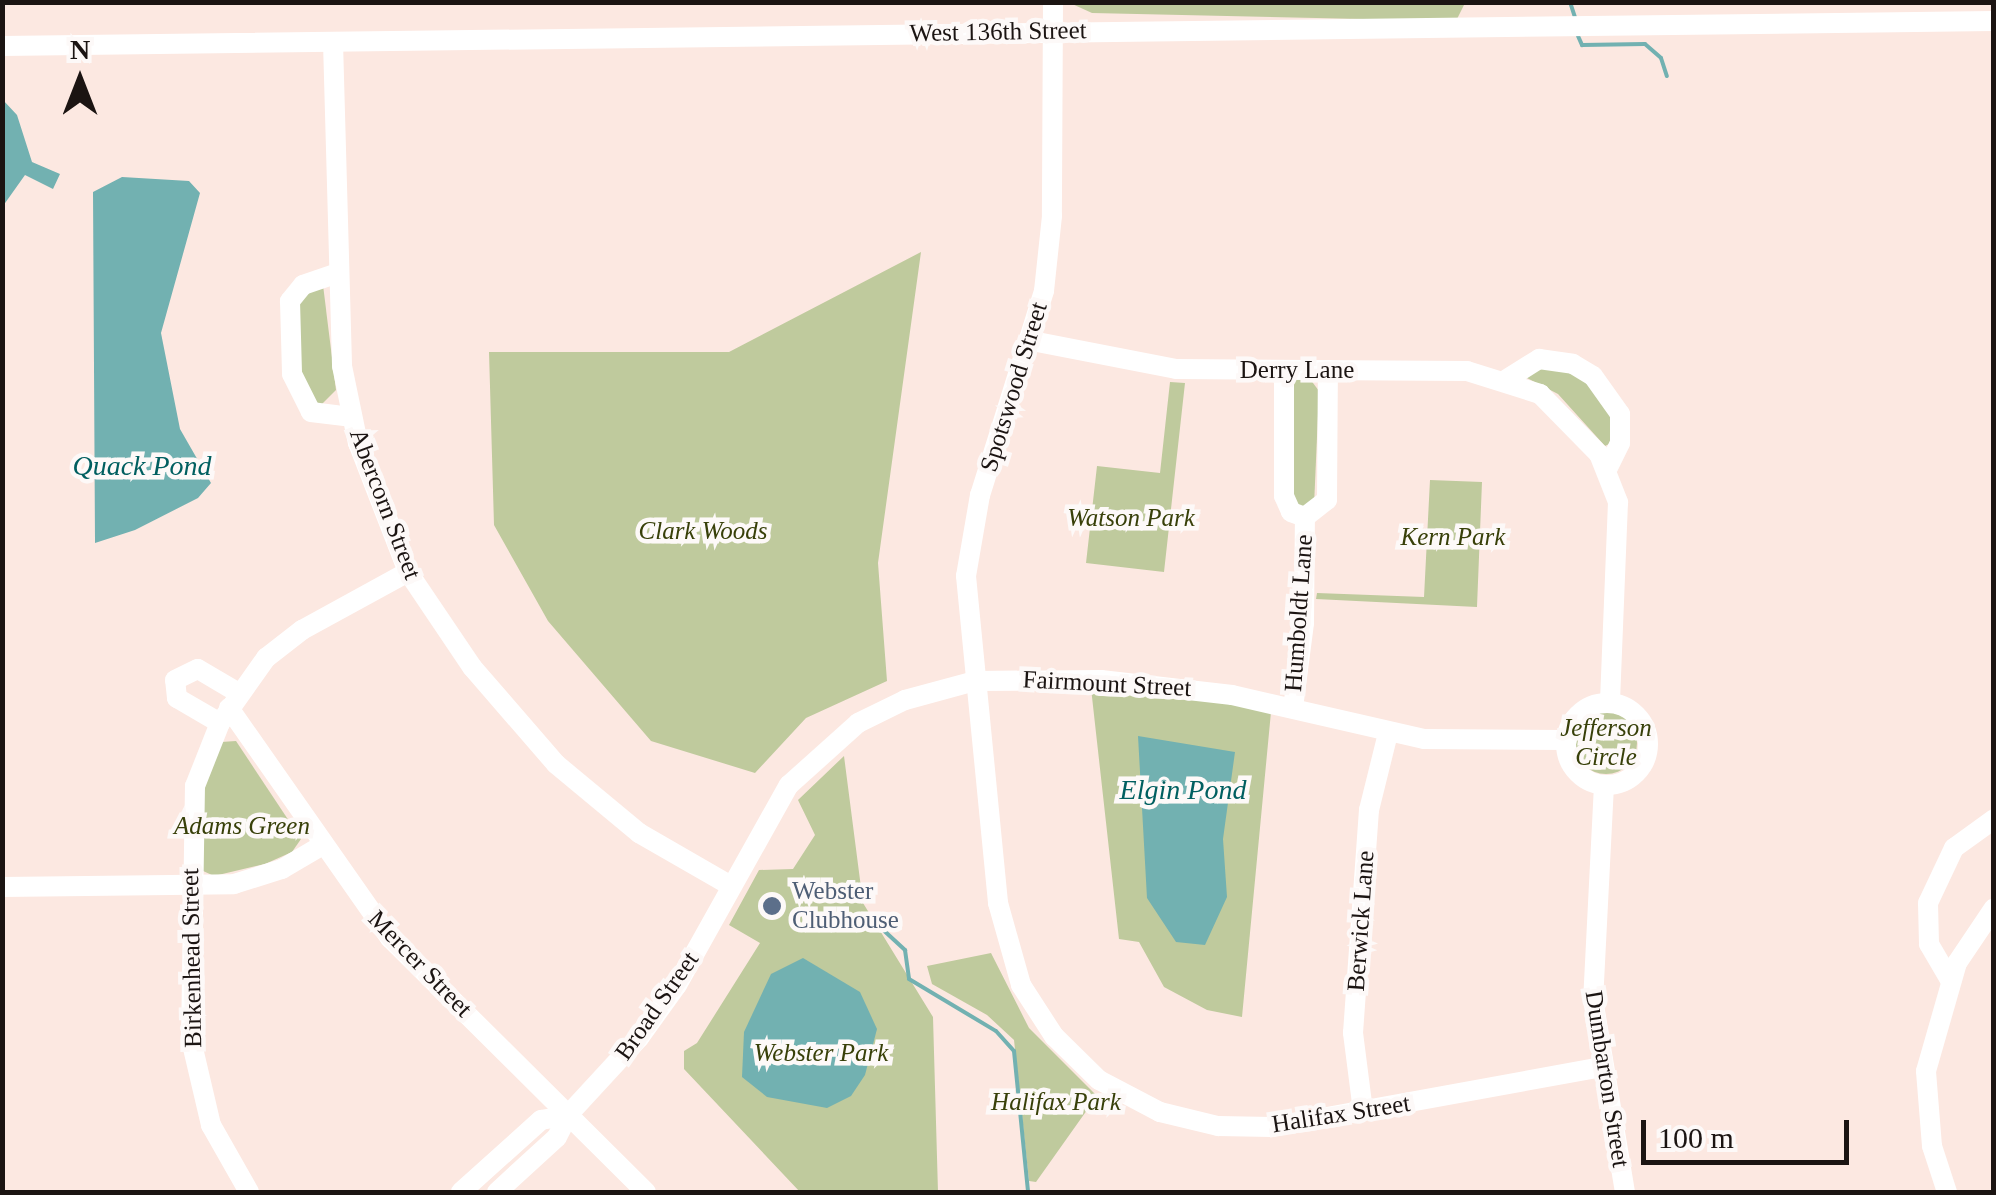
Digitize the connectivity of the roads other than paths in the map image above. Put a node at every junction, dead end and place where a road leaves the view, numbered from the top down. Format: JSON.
{"nodes":[{"id":1,"x":1053,"y":2,"type":"edge"},
{"id":2,"x":1994,"y":21,"type":"edge"},
{"id":3,"x":1053,"y":31,"type":"junction"},
{"id":4,"x":332,"y":42,"type":"junction"},
{"id":5,"x":2,"y":46,"type":"edge"},
{"id":6,"x":335,"y":274,"type":"junction"},
{"id":7,"x":1032,"y":340,"type":"junction"},
{"id":8,"x":1284,"y":370,"type":"junction"},
{"id":9,"x":1328,"y":370,"type":"junction"},
{"id":10,"x":1507,"y":379,"type":"junction"},
{"id":11,"x":351,"y":417,"type":"junction"},
{"id":12,"x":1607,"y":470,"type":"junction"},
{"id":13,"x":1306,"y":518,"type":"junction"},
{"id":14,"x":408,"y":572,"type":"junction"},
{"id":15,"x":974,"y":681,"type":"junction"},
{"id":16,"x":1610,"y":703,"type":"junction"},
{"id":17,"x":229,"y":708,"type":"junction"},
{"id":18,"x":1292,"y":708,"type":"junction"},
{"id":19,"x":1388,"y":732,"type":"junction"},
{"id":20,"x":1566,"y":740,"type":"junction"},
{"id":21,"x":1604,"y":785,"type":"junction"},
{"id":22,"x":1994,"y":819,"type":"edge"},
{"id":23,"x":321,"y":846,"type":"junction"},
{"id":24,"x":732,"y":886,"type":"junction"},
{"id":25,"x":2,"y":887,"type":"edge"},
{"id":26,"x":190,"y":888,"type":"junction"},
{"id":27,"x":1994,"y":908,"type":"edge"},
{"id":28,"x":1950,"y":980,"type":"junction"},
{"id":29,"x":1603,"y":1067,"type":"junction"},
{"id":30,"x":1363,"y":1111,"type":"junction"},
{"id":31,"x":568,"y":1115,"type":"junction"},
{"id":32,"x":248,"y":1192,"type":"edge"},
{"id":33,"x":461,"y":1192,"type":"edge"},
{"id":34,"x":497,"y":1192,"type":"edge"},
{"id":35,"x":646,"y":1192,"type":"edge"},
{"id":36,"x":1625,"y":1192,"type":"edge"},
{"id":37,"x":1947,"y":1192,"type":"edge"}],
"edges":[{"from":1,"to":3,"type":"street","name":"Spotswood Street"},
{"from":2,"to":3,"type":"street","name":"West 136th Street"},
{"from":3,"to":4,"type":"street","name":"West 136th Street"},
{"from":3,"to":7,"type":"street","name":"Spotswood Street"},
{"from":4,"to":5,"type":"street","name":"West 136th Street"},
{"from":4,"to":6,"type":"street","name":"Abercorn Street"},
{"from":6,"to":11,"type":"street","name":"Abercorn Street"},
{"from":6,"to":11,"type":"street"},
{"from":7,"to":8,"type":"street","name":"Derry Lane"},
{"from":7,"to":15,"type":"street","name":"Spotswood Street"},
{"from":8,"to":9,"type":"street","name":"Derry Lane"},
{"from":8,"to":13,"type":"street","name":"Humboldt Lane"},
{"from":9,"to":10,"type":"street","name":"Derry Lane"},
{"from":9,"to":13,"type":"street","name":"Humboldt Lane"},
{"from":10,"to":12,"type":"street","name":"Derry Lane"},
{"from":10,"to":12,"type":"street"},
{"from":11,"to":14,"type":"street","name":"Abercorn Street"},
{"from":12,"to":16,"type":"street"},
{"from":13,"to":18,"type":"street","name":"Humboldt Lane"},
{"from":14,"to":17,"type":"street","name":"Birkenhead Street"},
{"from":14,"to":24,"type":"street","name":"Abercorn Street"},
{"from":15,"to":18,"type":"street","name":"Fairmount Street"},
{"from":15,"to":24,"type":"street","name":"Fairmount Street"},
{"from":15,"to":30,"type":"street","name":"Halifax Street"},
{"from":16,"to":20,"type":"street"},
{"from":16,"to":21,"type":"street"},
{"from":17,"to":23,"type":"street","name":"Mercer Street"},
{"from":17,"to":26,"type":"street","name":"Birkenhead Street"},
{"from":18,"to":19,"type":"street","name":"Fairmount Street"},
{"from":19,"to":20,"type":"street","name":"Fairmount Street"},
{"from":19,"to":30,"type":"street","name":"Berwick Lane"},
{"from":20,"to":21,"type":"street"},
{"from":21,"to":29,"type":"street","name":"Dumbarton Street"},
{"from":22,"to":28,"type":"street"},
{"from":23,"to":26,"type":"street"},
{"from":23,"to":31,"type":"street","name":"Mercer Street"},
{"from":24,"to":31,"type":"street","name":"Broad Street"},
{"from":25,"to":26,"type":"street"},
{"from":26,"to":32,"type":"street","name":"Birkenhead Street"},
{"from":27,"to":28,"type":"street"},
{"from":28,"to":37,"type":"street"},
{"from":29,"to":30,"type":"street","name":"Halifax Street"},
{"from":29,"to":36,"type":"street","name":"Dumbarton Street"},
{"from":31,"to":33,"type":"street","name":"Broad Street"},
{"from":31,"to":34,"type":"street","name":"Broad Street"},
{"from":31,"to":35,"type":"street","name":"Mercer Street"}]}
